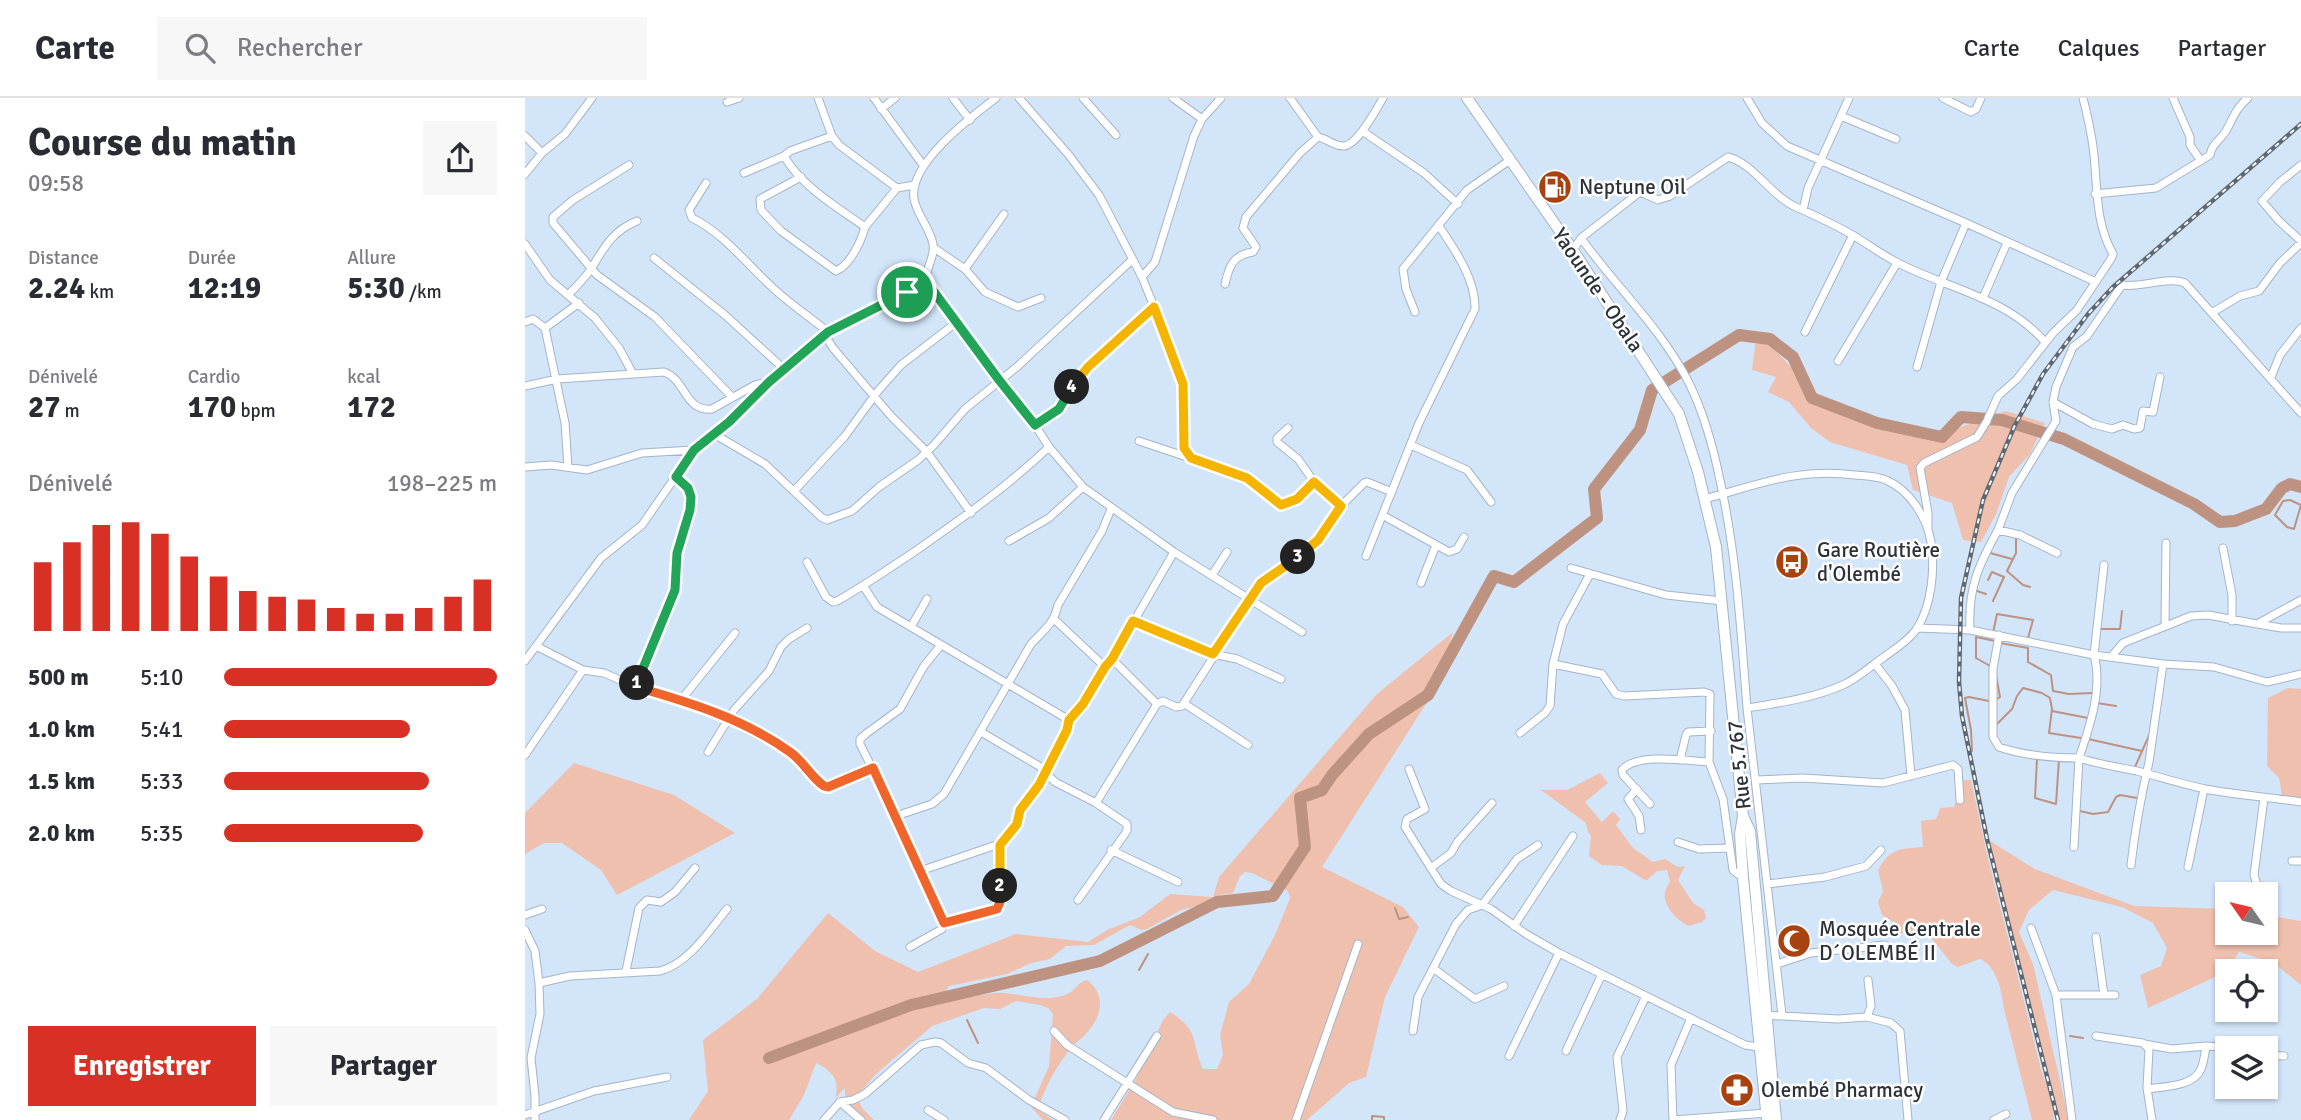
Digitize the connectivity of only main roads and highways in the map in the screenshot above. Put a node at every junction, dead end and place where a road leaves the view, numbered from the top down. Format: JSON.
{"nodes":[{"id":1,"x":1467,"y":98,"type":"edge"},
{"id":2,"x":1679,"y":414,"type":"joint"},
{"id":3,"x":1743,"y":816,"type":"junction"},
{"id":4,"x":1761,"y":1015,"type":"junction"},
{"id":5,"x":1770,"y":1118,"type":"edge"}],
"edges":[{"from":1,"to":2,"type":"highway","name":"Yaounde - Obala"},
{"from":2,"to":3,"type":"highway","name":"Rue 5.767"},
{"from":3,"to":4,"type":"highway"},
{"from":3,"to":4,"type":"highway","name":"Rue 5.767"},
{"from":4,"to":5,"type":"highway","name":"Rue 5.767"},
{"from":4,"to":5,"type":"highway"}]}
